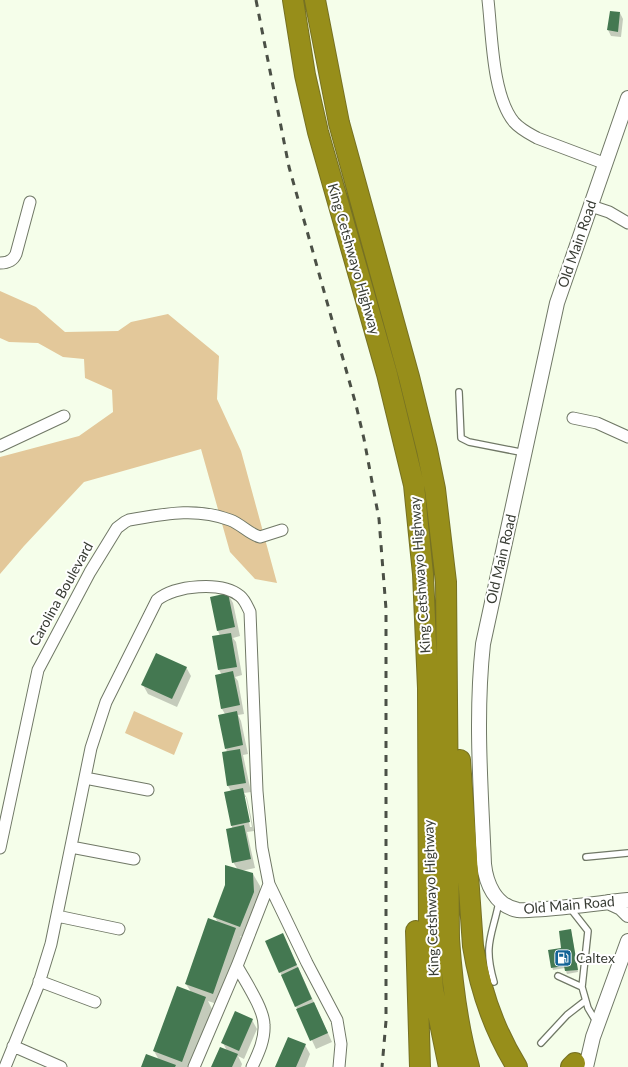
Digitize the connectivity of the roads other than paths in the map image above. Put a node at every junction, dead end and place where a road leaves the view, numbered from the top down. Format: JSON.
{"nodes":[{"id":1,"x":293,"y":0,"type":"edge"},
{"id":2,"x":315,"y":0,"type":"edge"},
{"id":3,"x":488,"y":0,"type":"edge"},
{"id":4,"x":628,"y":98,"type":"edge"},
{"id":5,"x":606,"y":164,"type":"junction"},
{"id":6,"x":30,"y":202,"type":"dead end"},
{"id":7,"x":591,"y":206,"type":"junction"},
{"id":8,"x":628,"y":223,"type":"edge"},
{"id":9,"x":0,"y":263,"type":"edge"},
{"id":10,"x":459,"y":392,"type":"dead end"},
{"id":11,"x":64,"y":416,"type":"dead end"},
{"id":12,"x":573,"y":418,"type":"dead end"},
{"id":13,"x":628,"y":437,"type":"edge"},
{"id":14,"x":0,"y":446,"type":"edge"},
{"id":15,"x":525,"y":453,"type":"junction"},
{"id":16,"x":282,"y":530,"type":"dead end"},
{"id":17,"x":447,"y":638,"type":"junction"},
{"id":18,"x":426,"y":648,"type":"junction"},
{"id":19,"x":85,"y":778,"type":"junction"},
{"id":20,"x":148,"y":790,"type":"dead end"},
{"id":21,"x":71,"y":847,"type":"junction"},
{"id":22,"x":0,"y":848,"type":"edge"},
{"id":23,"x":628,"y":853,"type":"edge"},
{"id":24,"x":586,"y":857,"type":"dead end"},
{"id":25,"x":134,"y":859,"type":"dead end"},
{"id":26,"x":269,"y":884,"type":"junction"},
{"id":27,"x":500,"y":900,"type":"junction"},
{"id":28,"x":628,"y":900,"type":"edge"},
{"id":29,"x":607,"y":902,"type":"junction"},
{"id":30,"x":569,"y":908,"type":"junction"},
{"id":31,"x":628,"y":914,"type":"edge"},
{"id":32,"x":57,"y":916,"type":"junction"},
{"id":33,"x":119,"y":929,"type":"dead end"},
{"id":34,"x":628,"y":941,"type":"edge"},
{"id":35,"x":237,"y":966,"type":"junction"},
{"id":36,"x":558,"y":976,"type":"dead end"},
{"id":37,"x":39,"y":981,"type":"junction"},
{"id":38,"x":494,"y":982,"type":"dead end"},
{"id":39,"x":582,"y":987,"type":"junction"},
{"id":40,"x":585,"y":1001,"type":"junction"},
{"id":41,"x":95,"y":1002,"type":"dead end"},
{"id":42,"x":595,"y":1031,"type":"junction"},
{"id":43,"x":541,"y":1043,"type":"dead end"},
{"id":44,"x":13,"y":1046,"type":"junction"},
{"id":45,"x":576,"y":1066,"type":"edge"},
{"id":46,"x":5,"y":1067,"type":"edge"},
{"id":47,"x":61,"y":1067,"type":"edge"},
{"id":48,"x":194,"y":1067,"type":"edge"},
{"id":49,"x":252,"y":1067,"type":"edge"},
{"id":50,"x":340,"y":1067,"type":"edge"},
{"id":51,"x":420,"y":1067,"type":"edge"},
{"id":52,"x":449,"y":1067,"type":"edge"},
{"id":53,"x":469,"y":1067,"type":"edge"},
{"id":54,"x":517,"y":1067,"type":"edge"}],
"edges":[{"from":1,"to":18,"type":"highway","name":"King Cetshwayo Highway"},
{"from":2,"to":17,"type":"highway","name":"King Cetshwayo Highway"},
{"from":3,"to":5,"type":"street"},
{"from":4,"to":5,"type":"street","name":"Old Main Road"},
{"from":5,"to":7,"type":"street","name":"Old Main Road"},
{"from":6,"to":9,"type":"street"},
{"from":7,"to":8,"type":"street"},
{"from":7,"to":15,"type":"street","name":"Old Main Road"},
{"from":10,"to":15,"type":"lane"},
{"from":11,"to":14,"type":"street"},
{"from":12,"to":13,"type":"street"},
{"from":15,"to":27,"type":"street","name":"Old Main Road"},
{"from":16,"to":22,"type":"street","name":"Carolina Boulevard"},
{"from":17,"to":53,"type":"highway","name":"King Cetshwayo Highway"},
{"from":17,"to":54,"type":"highway"},
{"from":18,"to":51,"type":"highway"},
{"from":18,"to":52,"type":"highway","name":"King Cetshwayo Highway"},
{"from":19,"to":20,"type":"street"},
{"from":19,"to":21,"type":"street"},
{"from":19,"to":26,"type":"street"},
{"from":21,"to":25,"type":"street"},
{"from":21,"to":32,"type":"street"},
{"from":23,"to":24,"type":"lane"},
{"from":26,"to":35,"type":"street"},
{"from":26,"to":50,"type":"street"},
{"from":27,"to":30,"type":"street","name":"Old Main Road"},
{"from":27,"to":38,"type":"lane"},
{"from":28,"to":29,"type":"street","name":"Old Main Road"},
{"from":29,"to":30,"type":"street","name":"Old Main Road"},
{"from":29,"to":31,"type":"street"},
{"from":30,"to":39,"type":"lane"},
{"from":32,"to":33,"type":"street"},
{"from":32,"to":37,"type":"street"},
{"from":34,"to":42,"type":"street"},
{"from":35,"to":48,"type":"street"},
{"from":35,"to":49,"type":"street"},
{"from":36,"to":39,"type":"lane"},
{"from":37,"to":41,"type":"street"},
{"from":37,"to":44,"type":"street"},
{"from":39,"to":40,"type":"lane"},
{"from":40,"to":42,"type":"lane"},
{"from":40,"to":43,"type":"lane"},
{"from":42,"to":45,"type":"street"},
{"from":44,"to":46,"type":"street"},
{"from":44,"to":47,"type":"street"}]}
